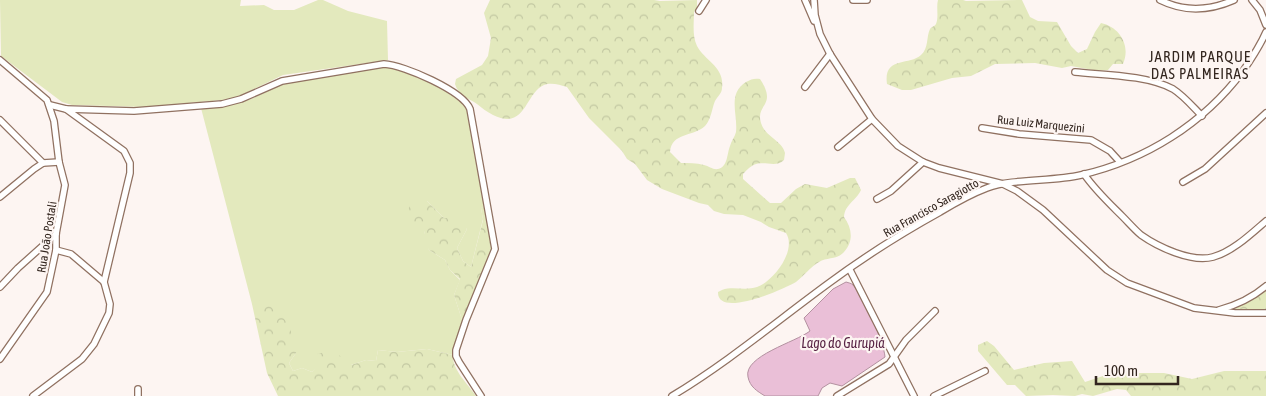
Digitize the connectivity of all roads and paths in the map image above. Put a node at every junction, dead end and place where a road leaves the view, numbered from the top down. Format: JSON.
{"nodes":[{"id":1,"x":706,"y":0,"type":"edge"},
{"id":2,"x":804,"y":0,"type":"edge"},
{"id":3,"x":814,"y":0,"type":"edge"},
{"id":4,"x":853,"y":0,"type":"edge"},
{"id":5,"x":867,"y":0,"type":"edge"},
{"id":6,"x":1160,"y":0,"type":"edge"},
{"id":7,"x":1234,"y":0,"type":"edge"},
{"id":8,"x":1252,"y":0,"type":"edge"},
{"id":9,"x":699,"y":10,"type":"dead end"},
{"id":10,"x":1266,"y":25,"type":"edge"},
{"id":11,"x":1266,"y":32,"type":"edge"},
{"id":12,"x":820,"y":34,"type":"junction"},
{"id":13,"x":1261,"y":45,"type":"junction"},
{"id":14,"x":1266,"y":52,"type":"edge"},
{"id":15,"x":830,"y":54,"type":"junction"},
{"id":16,"x":0,"y":60,"type":"edge"},
{"id":17,"x":1075,"y":72,"type":"dead end"},
{"id":18,"x":805,"y":87,"type":"dead end"},
{"id":19,"x":50,"y":105,"type":"junction"},
{"id":20,"x":66,"y":109,"type":"junction"},
{"id":21,"x":1266,"y":113,"type":"edge"},
{"id":22,"x":1202,"y":116,"type":"junction"},
{"id":23,"x":872,"y":119,"type":"junction"},
{"id":24,"x":0,"y":120,"type":"edge"},
{"id":25,"x":982,"y":128,"type":"dead end"},
{"id":26,"x":838,"y":146,"type":"dead end"},
{"id":27,"x":59,"y":162,"type":"junction"},
{"id":28,"x":923,"y":162,"type":"junction"},
{"id":29,"x":1120,"y":162,"type":"junction"},
{"id":30,"x":43,"y":163,"type":"junction"},
{"id":31,"x":1084,"y":174,"type":"junction"},
{"id":32,"x":1183,"y":182,"type":"dead end"},
{"id":33,"x":1003,"y":184,"type":"junction"},
{"id":34,"x":0,"y":197,"type":"edge"},
{"id":35,"x":877,"y":199,"type":"dead end"},
{"id":36,"x":1266,"y":221,"type":"edge"},
{"id":37,"x":56,"y":234,"type":"junction"},
{"id":38,"x":56,"y":250,"type":"junction"},
{"id":39,"x":850,"y":270,"type":"junction"},
{"id":40,"x":104,"y":282,"type":"junction"},
{"id":41,"x":1266,"y":286,"type":"edge"},
{"id":42,"x":0,"y":287,"type":"edge"},
{"id":43,"x":935,"y":311,"type":"dead end"},
{"id":44,"x":1215,"y":311,"type":"junction"},
{"id":45,"x":1266,"y":313,"type":"edge"},
{"id":46,"x":895,"y":356,"type":"junction"},
{"id":47,"x":0,"y":359,"type":"edge"},
{"id":48,"x":985,"y":371,"type":"dead end"},
{"id":49,"x":33,"y":396,"type":"edge"},
{"id":50,"x":481,"y":396,"type":"edge"},
{"id":51,"x":672,"y":396,"type":"edge"},
{"id":52,"x":837,"y":396,"type":"edge"},
{"id":53,"x":914,"y":396,"type":"edge"},
{"id":54,"x":934,"y":396,"type":"edge"}],
"edges":[{"from":1,"to":9,"type":"street"},
{"from":2,"to":12,"type":"street"},
{"from":3,"to":12,"type":"street"},
{"from":4,"to":5,"type":"street"},
{"from":6,"to":7,"type":"street"},
{"from":8,"to":10,"type":"street"},
{"from":11,"to":13,"type":"street"},
{"from":12,"to":15,"type":"street"},
{"from":13,"to":14,"type":"street"},
{"from":13,"to":22,"type":"street"},
{"from":15,"to":18,"type":"street"},
{"from":15,"to":23,"type":"street"},
{"from":16,"to":19,"type":"street"},
{"from":17,"to":22,"type":"street"},
{"from":19,"to":20,"type":"street"},
{"from":19,"to":27,"type":"street","name":"Rua João Postali"},
{"from":20,"to":40,"type":"street"},
{"from":20,"to":50,"type":"street"},
{"from":21,"to":32,"type":"street"},
{"from":22,"to":29,"type":"street"},
{"from":23,"to":26,"type":"street"},
{"from":23,"to":28,"type":"street"},
{"from":24,"to":30,"type":"street"},
{"from":25,"to":29,"type":"street","name":"Rua Luiz Marquezini"},
{"from":27,"to":30,"type":"street"},
{"from":27,"to":37,"type":"street","name":"Rua João Postali"},
{"from":28,"to":33,"type":"street"},
{"from":28,"to":35,"type":"street"},
{"from":29,"to":31,"type":"street"},
{"from":30,"to":34,"type":"street"},
{"from":31,"to":33,"type":"street"},
{"from":31,"to":36,"type":"street"},
{"from":33,"to":39,"type":"street","name":"Rua Francisco Saragiotto"},
{"from":33,"to":44,"type":"street"},
{"from":37,"to":38,"type":"street","name":"Rua João Postali"},
{"from":37,"to":42,"type":"street"},
{"from":38,"to":40,"type":"street"},
{"from":38,"to":47,"type":"street","name":"Rua João Postali"},
{"from":39,"to":46,"type":"street"},
{"from":39,"to":51,"type":"street","name":"Rua Francisco Saragiotto"},
{"from":40,"to":49,"type":"street"},
{"from":41,"to":44,"type":"street"},
{"from":43,"to":46,"type":"street"},
{"from":44,"to":45,"type":"street"},
{"from":46,"to":52,"type":"street"},
{"from":46,"to":53,"type":"street"},
{"from":48,"to":54,"type":"street"}]}
